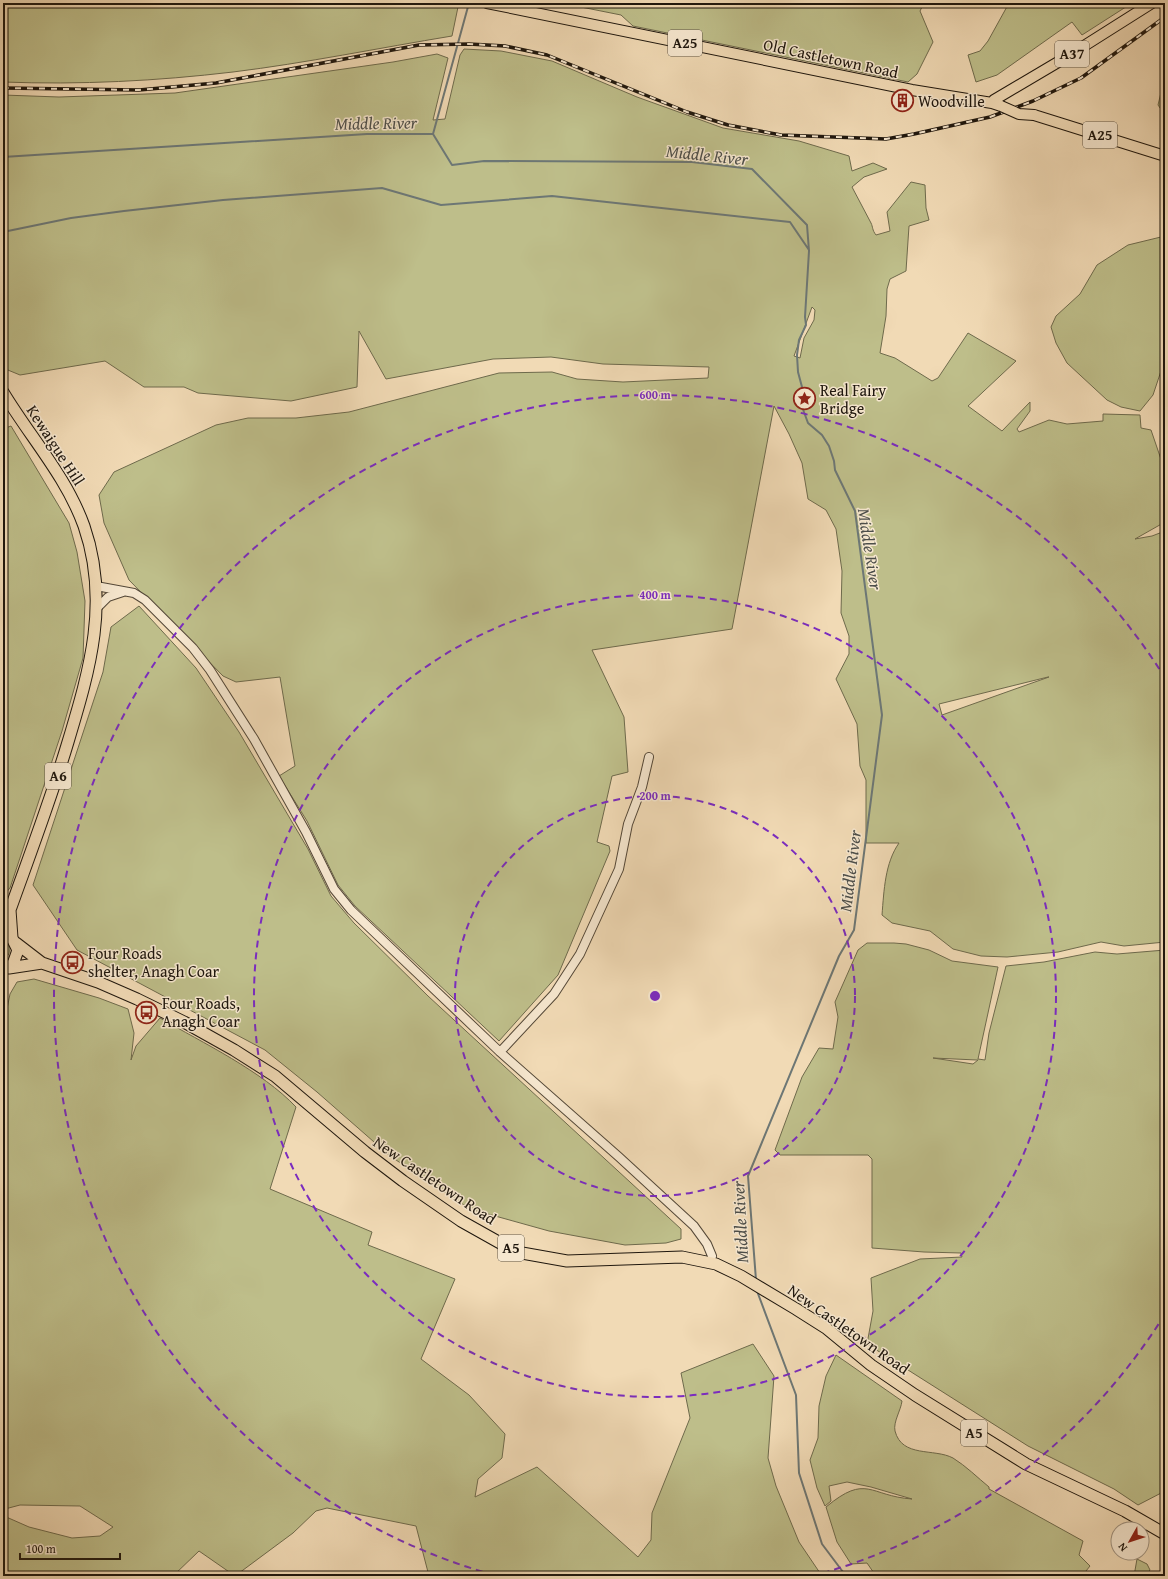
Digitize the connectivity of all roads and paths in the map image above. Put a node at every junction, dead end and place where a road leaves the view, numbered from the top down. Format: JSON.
{"nodes":[{"id":1,"x":486,"y":3,"type":"edge"},
{"id":2,"x":1152,"y":3,"type":"edge"},
{"id":3,"x":997,"y":105,"type":"junction"},
{"id":4,"x":1165,"y":156,"type":"edge"},
{"id":5,"x":3,"y":392,"type":"edge"},
{"id":6,"x":96,"y":586,"type":"junction"},
{"id":7,"x":126,"y":591,"type":"junction"},
{"id":8,"x":96,"y":610,"type":"junction"},
{"id":9,"x":649,"y":757,"type":"dead end"},
{"id":10,"x":6,"y":914,"type":"edge"},
{"id":11,"x":10,"y":938,"type":"edge"},
{"id":12,"x":42,"y":963,"type":"junction"},
{"id":13,"x":6,"y":969,"type":"edge"},
{"id":14,"x":500,"y":1052,"type":"junction"},
{"id":15,"x":712,"y":1256,"type":"dead end"},
{"id":16,"x":1165,"y":1534,"type":"edge"}],
"edges":[{"from":1,"to":3,"type":"main road","name":"Old Castletown Road","number":"A25"},
{"from":2,"to":3,"type":"main road","number":"A37"},
{"from":3,"to":4,"type":"main road","name":"Old Castletown Road","number":"A25","bridge":true},
{"from":5,"to":6,"type":"highway","name":"Kewaigue Hill","number":"A6"},
{"from":6,"to":7,"type":"street"},
{"from":6,"to":8,"type":"highway","name":"Kewaigue Hill","number":"A6"},
{"from":7,"to":8,"type":"street"},
{"from":7,"to":14,"type":"street"},
{"from":8,"to":10,"type":"highway","number":"A6"},
{"from":9,"to":14,"type":"street"},
{"from":10,"to":11,"type":"highway","number":"A6"},
{"from":11,"to":12,"type":"highway","number":"A5"},
{"from":11,"to":13,"type":"highway"},
{"from":12,"to":13,"type":"highway","number":"A5"},
{"from":12,"to":16,"type":"highway","name":"New Castletown Road","number":"A5"},
{"from":14,"to":15,"type":"street"}]}
